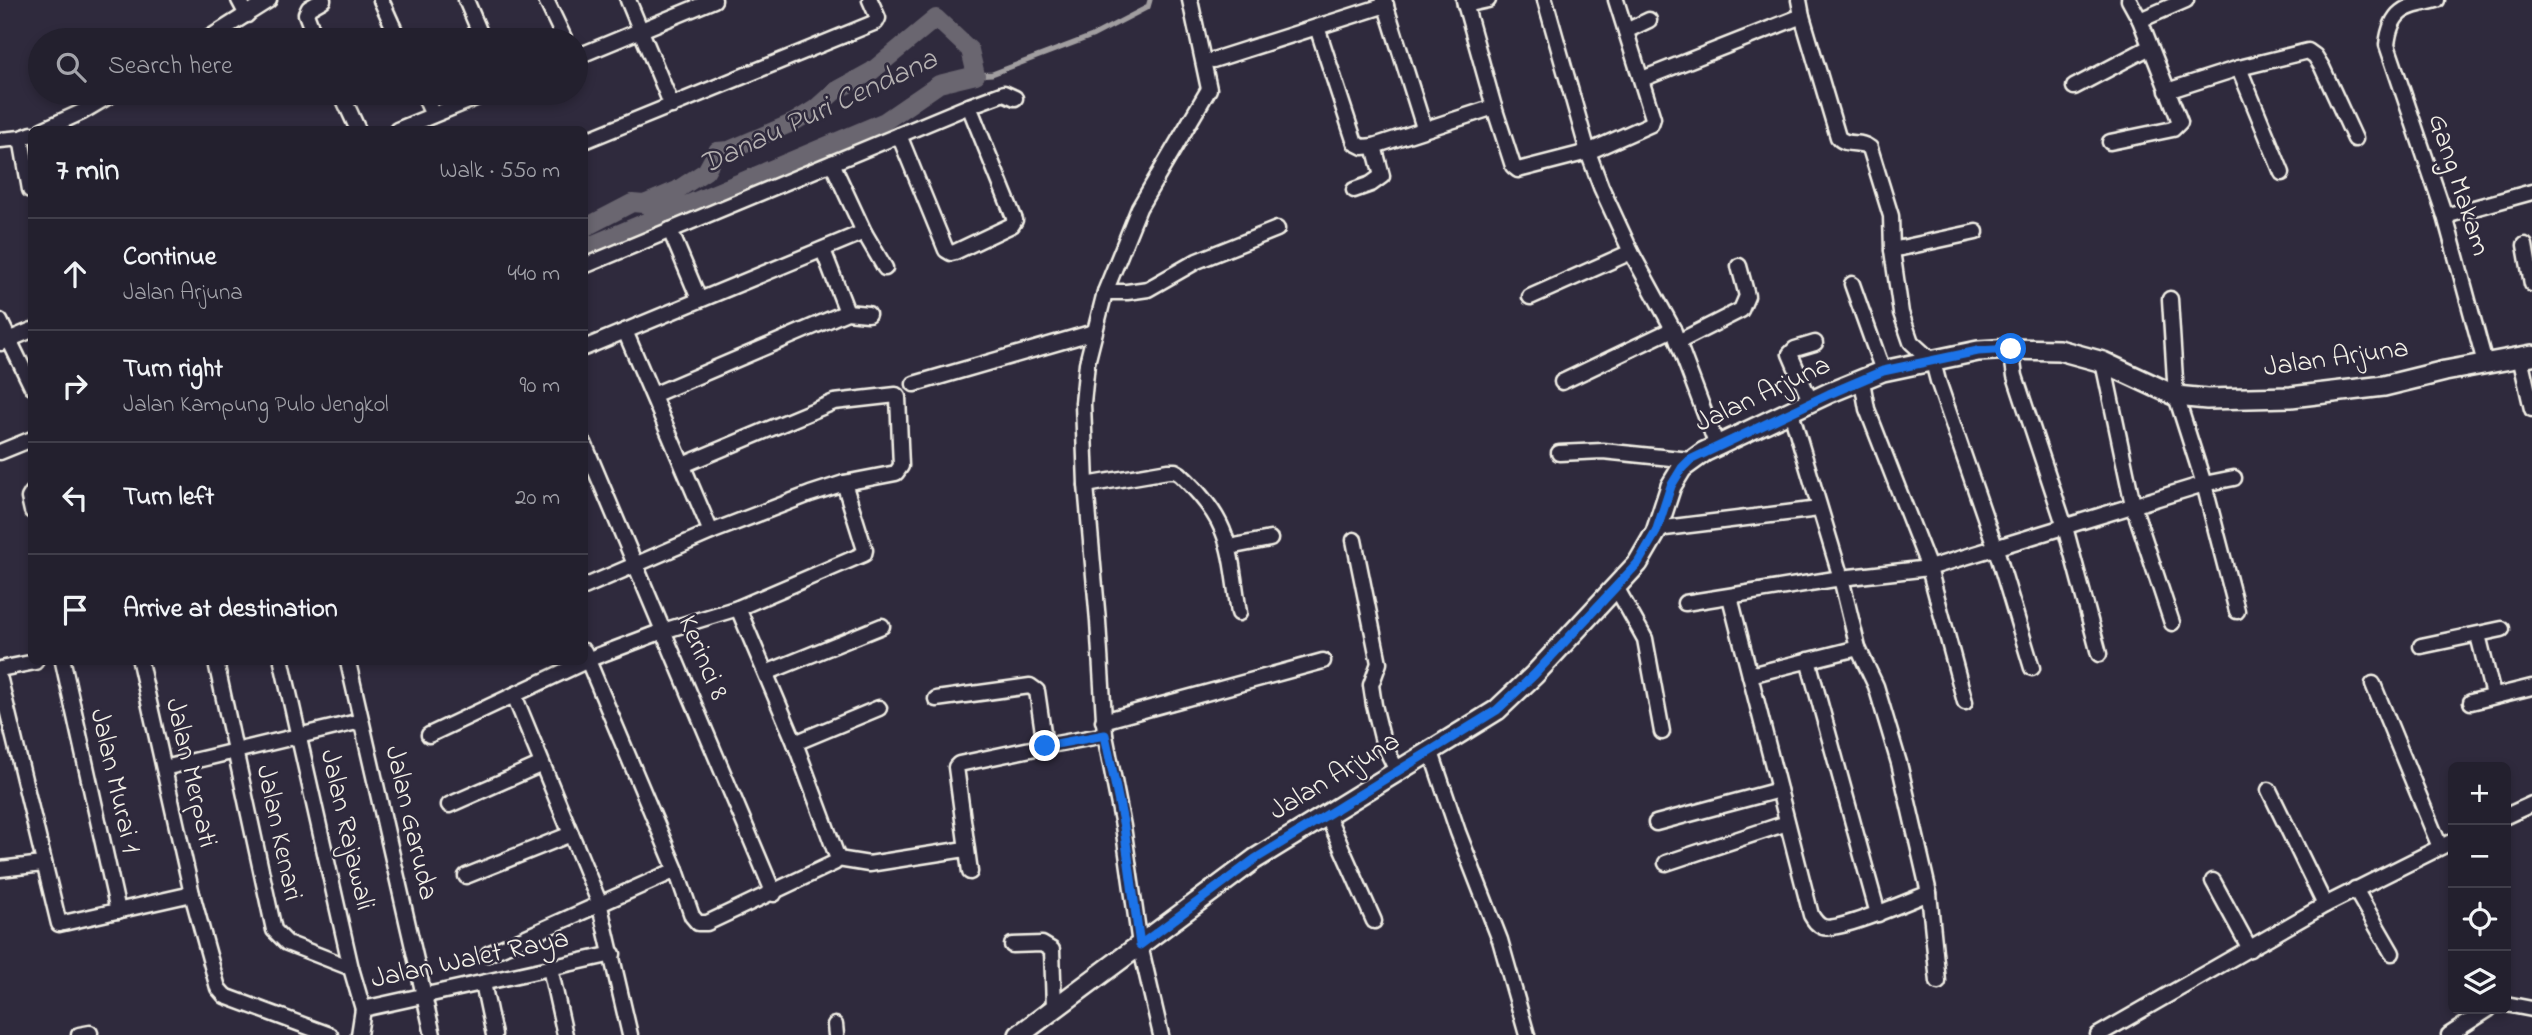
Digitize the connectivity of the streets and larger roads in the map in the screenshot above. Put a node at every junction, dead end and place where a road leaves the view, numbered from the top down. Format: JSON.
{"nodes":[{"id":1,"x":239,"y":0,"type":"edge"},
{"id":2,"x":269,"y":0,"type":"edge"},
{"id":3,"x":323,"y":0,"type":"edge"},
{"id":4,"x":381,"y":0,"type":"edge"},
{"id":5,"x":466,"y":0,"type":"edge"},
{"id":6,"x":546,"y":0,"type":"edge"},
{"id":7,"x":628,"y":0,"type":"edge"},
{"id":8,"x":870,"y":0,"type":"edge"},
{"id":9,"x":1190,"y":0,"type":"edge"},
{"id":10,"x":1488,"y":0,"type":"edge"},
{"id":11,"x":1545,"y":0,"type":"edge"},
{"id":12,"x":1616,"y":0,"type":"edge"},
{"id":13,"x":1799,"y":0,"type":"edge"},
{"id":14,"x":2129,"y":0,"type":"edge"},
{"id":15,"x":2186,"y":0,"type":"edge"},
{"id":16,"x":2437,"y":0,"type":"edge"},
{"id":17,"x":708,"y":1,"type":"edge"},
{"id":18,"x":1385,"y":2,"type":"edge"},
{"id":19,"x":1464,"y":3,"type":"edge"},
{"id":20,"x":247,"y":15,"type":"junction"},
{"id":21,"x":1802,"y":16,"type":"junction"},
{"id":22,"x":1649,"y":20,"type":"dead end"},
{"id":23,"x":2140,"y":20,"type":"junction"},
{"id":24,"x":1317,"y":27,"type":"junction"},
{"id":25,"x":226,"y":28,"type":"edge"},
{"id":26,"x":311,"y":28,"type":"edge"},
{"id":27,"x":394,"y":28,"type":"edge"},
{"id":28,"x":478,"y":28,"type":"edge"},
{"id":29,"x":559,"y":28,"type":"edge"},
{"id":30,"x":640,"y":30,"type":"junction"},
{"id":31,"x":1626,"y":30,"type":"junction"},
{"id":32,"x":2150,"y":47,"type":"junction"},
{"id":33,"x":588,"y":52,"type":"edge"},
{"id":34,"x":1213,"y":60,"type":"dead end"},
{"id":35,"x":2239,"y":68,"type":"junction"},
{"id":36,"x":1642,"y":79,"type":"junction"},
{"id":37,"x":2074,"y":88,"type":"dead end"},
{"id":38,"x":2167,"y":91,"type":"junction"},
{"id":39,"x":1015,"y":98,"type":"dead end"},
{"id":40,"x":94,"y":105,"type":"edge"},
{"id":41,"x":347,"y":105,"type":"edge"},
{"id":42,"x":428,"y":105,"type":"edge"},
{"id":43,"x":458,"y":105,"type":"edge"},
{"id":44,"x":672,"y":106,"type":"junction"},
{"id":45,"x":969,"y":106,"type":"junction"},
{"id":46,"x":1494,"y":107,"type":"junction"},
{"id":47,"x":433,"y":115,"type":"junction"},
{"id":48,"x":51,"y":126,"type":"edge"},
{"id":49,"x":356,"y":126,"type":"edge"},
{"id":50,"x":409,"y":126,"type":"edge"},
{"id":51,"x":1424,"y":128,"type":"junction"},
{"id":52,"x":899,"y":135,"type":"junction"},
{"id":53,"x":26,"y":136,"type":"edge"},
{"id":54,"x":588,"y":139,"type":"edge"},
{"id":55,"x":2354,"y":139,"type":"dead end"},
{"id":56,"x":0,"y":140,"type":"edge"},
{"id":57,"x":2110,"y":142,"type":"dead end"},
{"id":58,"x":1374,"y":146,"type":"junction"},
{"id":59,"x":1588,"y":152,"type":"junction"},
{"id":60,"x":28,"y":163,"type":"edge"},
{"id":61,"x":832,"y":163,"type":"junction"},
{"id":62,"x":2282,"y":173,"type":"dead end"},
{"id":63,"x":1354,"y":190,"type":"dead end"},
{"id":64,"x":2532,"y":192,"type":"edge"},
{"id":65,"x":2445,"y":216,"type":"junction"},
{"id":66,"x":1277,"y":229,"type":"dead end"},
{"id":67,"x":670,"y":230,"type":"junction"},
{"id":68,"x":864,"y":232,"type":"junction"},
{"id":69,"x":1976,"y":232,"type":"dead end"},
{"id":70,"x":2525,"y":245,"type":"dead end"},
{"id":71,"x":823,"y":250,"type":"junction"},
{"id":72,"x":1892,"y":250,"type":"junction"},
{"id":73,"x":1631,"y":253,"type":"junction"},
{"id":74,"x":588,"y":264,"type":"edge"},
{"id":75,"x":1739,"y":266,"type":"dead end"},
{"id":76,"x":885,"y":268,"type":"dead end"},
{"id":77,"x":1852,"y":284,"type":"dead end"},
{"id":78,"x":2532,"y":284,"type":"edge"},
{"id":79,"x":1105,"y":292,"type":"junction"},
{"id":80,"x":1530,"y":298,"type":"dead end"},
{"id":81,"x":699,"y":299,"type":"junction"},
{"id":82,"x":2170,"y":299,"type":"dead end"},
{"id":83,"x":847,"y":312,"type":"junction"},
{"id":84,"x":868,"y":314,"type":"dead end"},
{"id":85,"x":0,"y":321,"type":"edge"},
{"id":86,"x":625,"y":331,"type":"junction"},
{"id":87,"x":28,"y":332,"type":"edge"},
{"id":88,"x":1094,"y":332,"type":"junction"},
{"id":89,"x":1676,"y":335,"type":"junction"},
{"id":90,"x":4,"y":341,"type":"edge"},
{"id":91,"x":1815,"y":343,"type":"dead end"},
{"id":92,"x":588,"y":346,"type":"edge"},
{"id":93,"x":2011,"y":349,"type":"junction"},
{"id":94,"x":2526,"y":356,"type":"edge"},
{"id":95,"x":1933,"y":362,"type":"junction"},
{"id":96,"x":2103,"y":362,"type":"junction"},
{"id":97,"x":2485,"y":363,"type":"junction"},
{"id":98,"x":1883,"y":371,"type":"junction"},
{"id":99,"x":28,"y":380,"type":"edge"},
{"id":100,"x":1862,"y":380,"type":"junction"},
{"id":101,"x":1562,"y":382,"type":"dead end"},
{"id":102,"x":914,"y":384,"type":"dead end"},
{"id":103,"x":653,"y":395,"type":"junction"},
{"id":104,"x":2176,"y":396,"type":"junction"},
{"id":105,"x":1811,"y":403,"type":"junction"},
{"id":106,"x":2532,"y":409,"type":"edge"},
{"id":107,"x":1791,"y":412,"type":"junction"},
{"id":108,"x":28,"y":441,"type":"edge"},
{"id":109,"x":1717,"y":446,"type":"junction"},
{"id":110,"x":0,"y":452,"type":"edge"},
{"id":111,"x":588,"y":452,"type":"edge"},
{"id":112,"x":1559,"y":453,"type":"dead end"},
{"id":113,"x":1690,"y":460,"type":"junction"},
{"id":114,"x":683,"y":466,"type":"junction"},
{"id":115,"x":2234,"y":478,"type":"dead end"},
{"id":116,"x":844,"y":483,"type":"junction"},
{"id":117,"x":2204,"y":484,"type":"junction"},
{"id":118,"x":1086,"y":485,"type":"junction"},
{"id":119,"x":2133,"y":505,"type":"junction"},
{"id":120,"x":1819,"y":509,"type":"junction"},
{"id":121,"x":2065,"y":527,"type":"junction"},
{"id":122,"x":711,"y":532,"type":"junction"},
{"id":123,"x":1656,"y":532,"type":"junction"},
{"id":124,"x":1270,"y":539,"type":"dead end"},
{"id":125,"x":1354,"y":540,"type":"dead end"},
{"id":126,"x":1229,"y":547,"type":"junction"},
{"id":127,"x":1996,"y":549,"type":"junction"},
{"id":128,"x":636,"y":565,"type":"junction"},
{"id":129,"x":1929,"y":568,"type":"junction"},
{"id":130,"x":1841,"y":578,"type":"junction"},
{"id":131,"x":588,"y":585,"type":"edge"},
{"id":132,"x":1616,"y":587,"type":"junction"},
{"id":133,"x":1730,"y":597,"type":"junction"},
{"id":134,"x":1685,"y":603,"type":"dead end"},
{"id":135,"x":738,"y":608,"type":"junction"},
{"id":136,"x":2237,"y":611,"type":"dead end"},
{"id":137,"x":1239,"y":613,"type":"dead end"},
{"id":138,"x":2172,"y":623,"type":"dead end"},
{"id":139,"x":882,"y":626,"type":"dead end"},
{"id":140,"x":2502,"y":629,"type":"dead end"},
{"id":141,"x":663,"y":631,"type":"junction"},
{"id":142,"x":2478,"y":635,"type":"junction"},
{"id":143,"x":2421,"y":646,"type":"dead end"},
{"id":144,"x":1858,"y":648,"type":"junction"},
{"id":145,"x":2099,"y":653,"type":"dead end"},
{"id":146,"x":588,"y":657,"type":"edge"},
{"id":147,"x":1808,"y":660,"type":"junction"},
{"id":148,"x":1323,"y":661,"type":"dead end"},
{"id":149,"x":28,"y":663,"type":"edge"},
{"id":150,"x":63,"y":665,"type":"edge"},
{"id":151,"x":141,"y":665,"type":"edge"},
{"id":152,"x":217,"y":665,"type":"edge"},
{"id":153,"x":283,"y":665,"type":"edge"},
{"id":154,"x":349,"y":665,"type":"edge"},
{"id":155,"x":572,"y":665,"type":"edge"},
{"id":156,"x":588,"y":665,"type":"edge"},
{"id":157,"x":2032,"y":668,"type":"dead end"},
{"id":158,"x":0,"y":669,"type":"edge"},
{"id":159,"x":766,"y":673,"type":"junction"},
{"id":160,"x":1750,"y":675,"type":"junction"},
{"id":161,"x":0,"y":680,"type":"edge"},
{"id":162,"x":2373,"y":684,"type":"dead end"},
{"id":163,"x":2532,"y":687,"type":"edge"},
{"id":164,"x":514,"y":695,"type":"junction"},
{"id":165,"x":2493,"y":695,"type":"junction"},
{"id":166,"x":936,"y":699,"type":"dead end"},
{"id":167,"x":1965,"y":702,"type":"dead end"},
{"id":168,"x":2471,"y":702,"type":"dead end"},
{"id":169,"x":879,"y":708,"type":"dead end"},
{"id":170,"x":361,"y":721,"type":"junction"},
{"id":171,"x":1104,"y":728,"type":"junction"},
{"id":172,"x":1662,"y":732,"type":"dead end"},
{"id":173,"x":429,"y":735,"type":"dead end"},
{"id":174,"x":300,"y":736,"type":"junction"},
{"id":175,"x":795,"y":743,"type":"junction"},
{"id":176,"x":1045,"y":746,"type":"junction"},
{"id":177,"x":236,"y":751,"type":"junction"},
{"id":178,"x":1431,"y":752,"type":"junction"},
{"id":179,"x":541,"y":764,"type":"junction"},
{"id":180,"x":164,"y":768,"type":"junction"},
{"id":181,"x":1396,"y":771,"type":"junction"},
{"id":182,"x":1779,"y":790,"type":"junction"},
{"id":183,"x":2269,"y":790,"type":"dead end"},
{"id":184,"x":449,"y":805,"type":"dead end"},
{"id":185,"x":2531,"y":809,"type":"edge"},
{"id":186,"x":1327,"y":815,"type":"junction"},
{"id":187,"x":2511,"y":815,"type":"edge"},
{"id":188,"x":1656,"y":823,"type":"dead end"},
{"id":189,"x":1787,"y":823,"type":"junction"},
{"id":190,"x":571,"y":834,"type":"junction"},
{"id":191,"x":2447,"y":844,"type":"edge"},
{"id":192,"x":965,"y":849,"type":"junction"},
{"id":193,"x":838,"y":859,"type":"junction"},
{"id":194,"x":1665,"y":863,"type":"dead end"},
{"id":195,"x":43,"y":864,"type":"junction"},
{"id":196,"x":0,"y":869,"type":"edge"},
{"id":197,"x":676,"y":870,"type":"junction"},
{"id":198,"x":970,"y":872,"type":"dead end"},
{"id":199,"x":466,"y":876,"type":"dead end"},
{"id":200,"x":2213,"y":881,"type":"dead end"},
{"id":201,"x":2356,"y":889,"type":"junction"},
{"id":202,"x":1929,"y":893,"type":"junction"},
{"id":203,"x":192,"y":894,"type":"junction"},
{"id":204,"x":774,"y":894,"type":"junction"},
{"id":205,"x":600,"y":902,"type":"junction"},
{"id":206,"x":2325,"y":905,"type":"junction"},
{"id":207,"x":118,"y":911,"type":"junction"},
{"id":208,"x":1878,"y":914,"type":"junction"},
{"id":209,"x":1374,"y":921,"type":"dead end"},
{"id":210,"x":1012,"y":945,"type":"dead end"},
{"id":211,"x":1140,"y":945,"type":"junction"},
{"id":212,"x":2250,"y":949,"type":"junction"},
{"id":213,"x":2392,"y":953,"type":"dead end"},
{"id":214,"x":488,"y":954,"type":"dead end"},
{"id":215,"x":612,"y":954,"type":"junction"},
{"id":216,"x":351,"y":968,"type":"junction"},
{"id":217,"x":550,"y":968,"type":"junction"},
{"id":218,"x":1938,"y":982,"type":"dead end"},
{"id":219,"x":484,"y":983,"type":"junction"},
{"id":220,"x":425,"y":996,"type":"junction"},
{"id":221,"x":2511,"y":1005,"type":"edge"},
{"id":222,"x":1054,"y":1007,"type":"junction"},
{"id":223,"x":363,"y":1009,"type":"junction"},
{"id":224,"x":2532,"y":1009,"type":"edge"},
{"id":225,"x":2481,"y":1014,"type":"edge"},
{"id":226,"x":1023,"y":1033,"type":"edge"},
{"id":227,"x":330,"y":1035,"type":"edge"},
{"id":228,"x":359,"y":1035,"type":"edge"},
{"id":229,"x":433,"y":1035,"type":"edge"},
{"id":230,"x":494,"y":1035,"type":"edge"},
{"id":231,"x":565,"y":1035,"type":"edge"},
{"id":232,"x":630,"y":1035,"type":"edge"},
{"id":233,"x":1161,"y":1035,"type":"edge"},
{"id":234,"x":1527,"y":1035,"type":"edge"},
{"id":235,"x":2098,"y":1035,"type":"edge"},
{"id":236,"x":2449,"y":1035,"type":"edge"}],
"edges":[{"from":1,"to":20,"type":"street"},
{"from":2,"to":20,"type":"street"},
{"from":3,"to":26,"type":"street"},
{"from":4,"to":27,"type":"street"},
{"from":5,"to":28,"type":"street"},
{"from":6,"to":29,"type":"street"},
{"from":7,"to":30,"type":"street"},
{"from":8,"to":44,"type":"street"},
{"from":9,"to":79,"type":"street"},
{"from":10,"to":19,"type":"street"},
{"from":11,"to":59,"type":"street"},
{"from":12,"to":31,"type":"street"},
{"from":13,"to":21,"type":"street"},
{"from":14,"to":23,"type":"street"},
{"from":15,"to":23,"type":"street"},
{"from":16,"to":65,"type":"street","name":"Gang Makam"},
{"from":17,"to":30,"type":"street"},
{"from":18,"to":24,"type":"street"},
{"from":18,"to":51,"type":"street"},
{"from":19,"to":46,"type":"street"},
{"from":20,"to":25,"type":"street"},
{"from":21,"to":36,"type":"street"},
{"from":21,"to":72,"type":"street"},
{"from":22,"to":31,"type":"street"},
{"from":23,"to":32,"type":"street"},
{"from":24,"to":34,"type":"street"},
{"from":24,"to":58,"type":"street"},
{"from":30,"to":33,"type":"street"},
{"from":30,"to":44,"type":"street"},
{"from":31,"to":36,"type":"street"},
{"from":32,"to":37,"type":"street"},
{"from":32,"to":38,"type":"street"},
{"from":35,"to":38,"type":"street"},
{"from":35,"to":55,"type":"street"},
{"from":35,"to":62,"type":"street"},
{"from":36,"to":59,"type":"street"},
{"from":38,"to":57,"type":"street"},
{"from":39,"to":45,"type":"street"},
{"from":40,"to":48,"type":"street"},
{"from":41,"to":49,"type":"street"},
{"from":42,"to":47,"type":"street"},
{"from":43,"to":47,"type":"street"},
{"from":44,"to":54,"type":"street"},
{"from":45,"to":52,"type":"street"},
{"from":45,"to":52,"type":"street"},
{"from":46,"to":51,"type":"street"},
{"from":46,"to":59,"type":"street"},
{"from":47,"to":50,"type":"street"},
{"from":51,"to":58,"type":"street"},
{"from":52,"to":61,"type":"street"},
{"from":53,"to":56,"type":"street"},
{"from":53,"to":60,"type":"street"},
{"from":58,"to":63,"type":"street"},
{"from":59,"to":73,"type":"street"},
{"from":61,"to":67,"type":"street"},
{"from":61,"to":68,"type":"street"},
{"from":64,"to":65,"type":"street"},
{"from":65,"to":97,"type":"street","name":"Gang Makam"},
{"from":66,"to":79,"type":"street"},
{"from":67,"to":74,"type":"street"},
{"from":67,"to":81,"type":"street"},
{"from":68,"to":71,"type":"street"},
{"from":68,"to":76,"type":"street"},
{"from":69,"to":72,"type":"street"},
{"from":70,"to":78,"type":"street"},
{"from":71,"to":81,"type":"street"},
{"from":71,"to":83,"type":"street"},
{"from":72,"to":95,"type":"street"},
{"from":73,"to":80,"type":"street"},
{"from":73,"to":89,"type":"street"},
{"from":75,"to":89,"type":"street"},
{"from":77,"to":98,"type":"street"},
{"from":79,"to":88,"type":"street"},
{"from":81,"to":86,"type":"street"},
{"from":82,"to":104,"type":"street"},
{"from":83,"to":84,"type":"street"},
{"from":83,"to":103,"type":"street"},
{"from":85,"to":90,"type":"street"},
{"from":86,"to":92,"type":"street"},
{"from":86,"to":103,"type":"street"},
{"from":87,"to":90,"type":"street"},
{"from":88,"to":102,"type":"street"},
{"from":88,"to":118,"type":"street"},
{"from":89,"to":101,"type":"street"},
{"from":89,"to":109,"type":"street"},
{"from":90,"to":99,"type":"street"},
{"from":91,"to":105,"type":"street"},
{"from":93,"to":95,"type":"street","name":"Jalan Arjuna"},
{"from":93,"to":96,"type":"street","name":"Jalan Arjuna"},
{"from":93,"to":121,"type":"street"},
{"from":94,"to":97,"type":"street","name":"Jalan Arjuna"},
{"from":94,"to":106,"type":"street"},
{"from":95,"to":98,"type":"street","name":"Jalan Arjuna"},
{"from":95,"to":127,"type":"street"},
{"from":96,"to":104,"type":"street","name":"Jalan Arjuna"},
{"from":96,"to":119,"type":"street"},
{"from":97,"to":104,"type":"street","name":"Jalan Arjuna"},
{"from":98,"to":100,"type":"street","name":"Jalan Arjuna"},
{"from":100,"to":105,"type":"street","name":"Jalan Arjuna"},
{"from":100,"to":129,"type":"street"},
{"from":103,"to":114,"type":"street"},
{"from":104,"to":117,"type":"street"},
{"from":105,"to":107,"type":"street","name":"Jalan Arjuna"},
{"from":107,"to":109,"type":"street","name":"Jalan Arjuna"},
{"from":107,"to":120,"type":"street"},
{"from":108,"to":110,"type":"street"},
{"from":109,"to":113,"type":"street","name":"Jalan Arjuna"},
{"from":111,"to":128,"type":"street","name":"Kerinci 8"},
{"from":112,"to":113,"type":"street"},
{"from":113,"to":123,"type":"street","name":"Jalan Arjuna"},
{"from":114,"to":116,"type":"street"},
{"from":114,"to":122,"type":"street"},
{"from":115,"to":117,"type":"street"},
{"from":116,"to":122,"type":"street"},
{"from":116,"to":135,"type":"street"},
{"from":117,"to":119,"type":"street"},
{"from":117,"to":136,"type":"street"},
{"from":118,"to":126,"type":"street"},
{"from":118,"to":171,"type":"street"},
{"from":119,"to":121,"type":"street"},
{"from":119,"to":138,"type":"street"},
{"from":120,"to":123,"type":"street"},
{"from":120,"to":130,"type":"street"},
{"from":121,"to":127,"type":"street"},
{"from":121,"to":145,"type":"street"},
{"from":122,"to":128,"type":"street"},
{"from":123,"to":132,"type":"street","name":"Jalan Arjuna"},
{"from":124,"to":126,"type":"street"},
{"from":125,"to":181,"type":"street"},
{"from":126,"to":137,"type":"street"},
{"from":127,"to":129,"type":"street"},
{"from":127,"to":157,"type":"street"},
{"from":128,"to":131,"type":"street"},
{"from":128,"to":141,"type":"street","name":"Kerinci 8"},
{"from":129,"to":130,"type":"street"},
{"from":129,"to":167,"type":"street"},
{"from":130,"to":133,"type":"street"},
{"from":130,"to":144,"type":"street"},
{"from":132,"to":172,"type":"street"},
{"from":132,"to":178,"type":"street","name":"Jalan Arjuna"},
{"from":133,"to":134,"type":"street"},
{"from":133,"to":160,"type":"street"},
{"from":135,"to":141,"type":"street"},
{"from":135,"to":159,"type":"street"},
{"from":139,"to":159,"type":"street"},
{"from":140,"to":142,"type":"street"},
{"from":141,"to":146,"type":"street"},
{"from":141,"to":204,"type":"street","name":"Kerinci 8"},
{"from":142,"to":143,"type":"street"},
{"from":142,"to":165,"type":"street"},
{"from":144,"to":147,"type":"street"},
{"from":144,"to":202,"type":"street"},
{"from":147,"to":160,"type":"street"},
{"from":147,"to":208,"type":"street"},
{"from":148,"to":171,"type":"street"},
{"from":149,"to":158,"type":"street"},
{"from":150,"to":207,"type":"street","name":"Jalan Murai 1"},
{"from":151,"to":180,"type":"street","name":"Jalan Merpati"},
{"from":152,"to":177,"type":"street","name":"Jalan Kenari"},
{"from":153,"to":174,"type":"street","name":"Jalan Rajawali"},
{"from":154,"to":170,"type":"street","name":"Jalan Garuda"},
{"from":155,"to":164,"type":"street"},
{"from":156,"to":197,"type":"street"},
{"from":159,"to":175,"type":"street"},
{"from":160,"to":182,"type":"street"},
{"from":161,"to":195,"type":"street"},
{"from":162,"to":191,"type":"street"},
{"from":163,"to":165,"type":"street"},
{"from":164,"to":173,"type":"street"},
{"from":164,"to":179,"type":"street"},
{"from":165,"to":168,"type":"street"},
{"from":166,"to":176,"type":"street"},
{"from":169,"to":175,"type":"street"},
{"from":170,"to":174,"type":"street"},
{"from":170,"to":220,"type":"street","name":"Jalan Garuda"},
{"from":171,"to":176,"type":"street"},
{"from":171,"to":211,"type":"street"},
{"from":174,"to":177,"type":"street"},
{"from":174,"to":216,"type":"street","name":"Jalan Rajawali"},
{"from":175,"to":193,"type":"street"},
{"from":176,"to":192,"type":"street"},
{"from":177,"to":180,"type":"street"},
{"from":177,"to":216,"type":"street","name":"Jalan Kenari"},
{"from":178,"to":181,"type":"street","name":"Jalan Arjuna"},
{"from":178,"to":234,"type":"street"},
{"from":179,"to":184,"type":"street"},
{"from":179,"to":190,"type":"street"},
{"from":180,"to":203,"type":"street","name":"Jalan Merpati"},
{"from":181,"to":186,"type":"street","name":"Jalan Arjuna"},
{"from":182,"to":188,"type":"street"},
{"from":182,"to":189,"type":"street"},
{"from":183,"to":206,"type":"street"},
{"from":185,"to":187,"type":"street"},
{"from":186,"to":209,"type":"street"},
{"from":186,"to":211,"type":"street","name":"Jalan Arjuna"},
{"from":189,"to":194,"type":"street"},
{"from":189,"to":208,"type":"street"},
{"from":190,"to":199,"type":"street"},
{"from":190,"to":205,"type":"street"},
{"from":191,"to":201,"type":"street"},
{"from":192,"to":193,"type":"street"},
{"from":192,"to":198,"type":"street"},
{"from":193,"to":204,"type":"street"},
{"from":195,"to":196,"type":"street"},
{"from":195,"to":207,"type":"street"},
{"from":197,"to":204,"type":"street"},
{"from":197,"to":205,"type":"street"},
{"from":200,"to":212,"type":"street"},
{"from":201,"to":206,"type":"street"},
{"from":201,"to":213,"type":"street"},
{"from":202,"to":208,"type":"street"},
{"from":202,"to":218,"type":"street"},
{"from":203,"to":207,"type":"street"},
{"from":203,"to":227,"type":"street","name":"Jalan Merpati"},
{"from":205,"to":214,"type":"street"},
{"from":205,"to":215,"type":"street"},
{"from":206,"to":212,"type":"street"},
{"from":210,"to":222,"type":"street"},
{"from":211,"to":222,"type":"street","name":"Jalan Arjuna"},
{"from":211,"to":233,"type":"street"},
{"from":212,"to":235,"type":"street"},
{"from":215,"to":217,"type":"street","name":"Jalan Walet Raya"},
{"from":215,"to":232,"type":"street"},
{"from":216,"to":223,"type":"street","name":"Jalan Rajawali"},
{"from":217,"to":219,"type":"street","name":"Jalan Walet Raya"},
{"from":217,"to":231,"type":"street"},
{"from":219,"to":220,"type":"street","name":"Jalan Walet Raya"},
{"from":219,"to":230,"type":"street"},
{"from":220,"to":223,"type":"street","name":"Jalan Walet Raya"},
{"from":220,"to":229,"type":"street","name":"Jalan Garuda"},
{"from":221,"to":224,"type":"street"},
{"from":222,"to":226,"type":"street","name":"Jalan Arjuna"},
{"from":223,"to":228,"type":"street","name":"Jalan Walet Raya"},
{"from":225,"to":236,"type":"street"}]}
